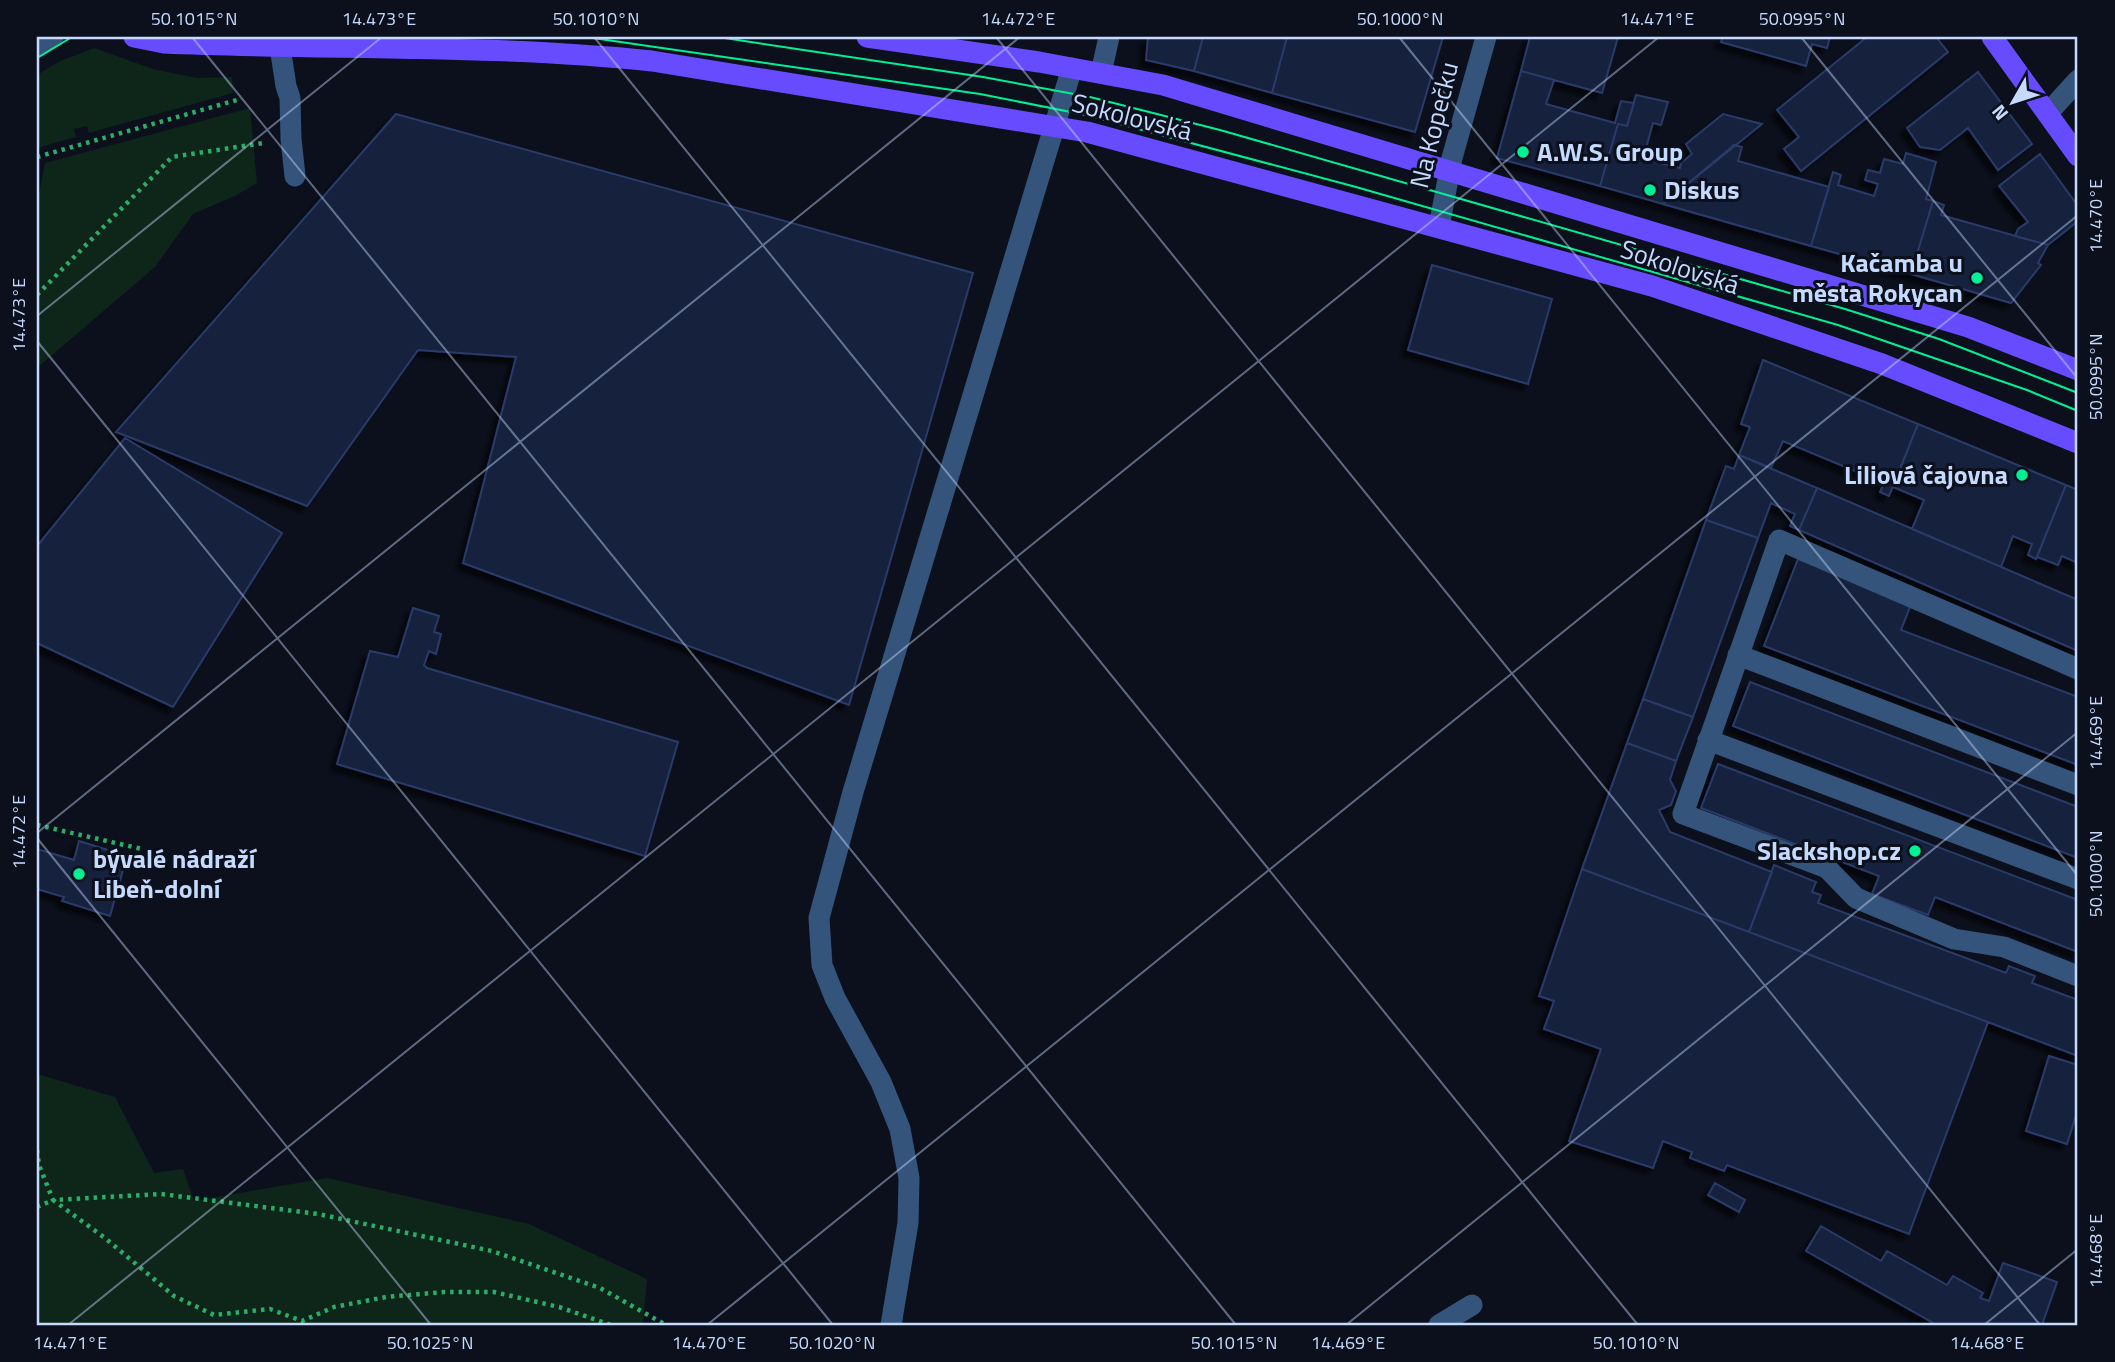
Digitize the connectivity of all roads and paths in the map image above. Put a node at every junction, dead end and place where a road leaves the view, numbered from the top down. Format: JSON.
{"nodes":[{"id":1,"x":52,"y":37,"type":"edge"},
{"id":2,"x":134,"y":37,"type":"edge"},
{"id":3,"x":867,"y":37,"type":"edge"},
{"id":4,"x":1109,"y":37,"type":"edge"},
{"id":5,"x":1486,"y":37,"type":"edge"},
{"id":6,"x":1992,"y":37,"type":"edge"},
{"id":7,"x":37,"y":47,"type":"edge"},
{"id":8,"x":280,"y":47,"type":"junction"},
{"id":9,"x":1072,"y":68,"type":"junction"},
{"id":10,"x":1101,"y":73,"type":"junction"},
{"id":11,"x":2078,"y":80,"type":"edge"},
{"id":12,"x":237,"y":100,"type":"dead end"},
{"id":13,"x":2048,"y":113,"type":"junction"},
{"id":14,"x":1056,"y":127,"type":"junction"},
{"id":15,"x":291,"y":139,"type":"junction"},
{"id":16,"x":2078,"y":156,"type":"edge"},
{"id":17,"x":37,"y":157,"type":"edge"},
{"id":18,"x":1451,"y":164,"type":"junction"},
{"id":19,"x":296,"y":176,"type":"dead end"},
{"id":20,"x":1439,"y":227,"type":"junction"},
{"id":21,"x":37,"y":295,"type":"edge"},
{"id":22,"x":2078,"y":350,"type":"edge"},
{"id":23,"x":2052,"y":358,"type":"junction"},
{"id":24,"x":2078,"y":370,"type":"edge"},
{"id":25,"x":2078,"y":443,"type":"edge"},
{"id":26,"x":1738,"y":655,"type":"junction"},
{"id":27,"x":2078,"y":669,"type":"edge"},
{"id":28,"x":1708,"y":740,"type":"junction"},
{"id":29,"x":2078,"y":785,"type":"edge"},
{"id":30,"x":37,"y":825,"type":"edge"},
{"id":31,"x":142,"y":849,"type":"dead end"},
{"id":32,"x":2078,"y":879,"type":"edge"},
{"id":33,"x":2078,"y":976,"type":"edge"},
{"id":34,"x":37,"y":1150,"type":"edge"},
{"id":35,"x":53,"y":1200,"type":"junction"},
{"id":36,"x":37,"y":1207,"type":"edge"},
{"id":37,"x":1472,"y":1305,"type":"dead end"},
{"id":38,"x":303,"y":1323,"type":"edge"},
{"id":39,"x":611,"y":1325,"type":"edge"},
{"id":40,"x":666,"y":1325,"type":"edge"},
{"id":41,"x":891,"y":1325,"type":"edge"},
{"id":42,"x":1439,"y":1325,"type":"edge"}],
"edges":[{"from":1,"to":7,"type":"street"},
{"from":2,"to":8,"type":"main road","name":"Sokolovská"},
{"from":3,"to":9,"type":"main road","name":"Sokolovská"},
{"from":4,"to":10,"type":"street"},
{"from":5,"to":18,"type":"street","name":"Na Kopečku"},
{"from":6,"to":13,"type":"main road"},
{"from":8,"to":14,"type":"main road","name":"Sokolovská"},
{"from":8,"to":15,"type":"street"},
{"from":9,"to":10,"type":"main road","name":"Sokolovská"},
{"from":9,"to":14,"type":"street"},
{"from":10,"to":18,"type":"main road","name":"Sokolovská"},
{"from":11,"to":13,"type":"street"},
{"from":12,"to":17,"type":"path"},
{"from":13,"to":16,"type":"main road"},
{"from":14,"to":20,"type":"main road","name":"Sokolovská"},
{"from":14,"to":41,"type":"street"},
{"from":15,"to":19,"type":"street"},
{"from":15,"to":21,"type":"path"},
{"from":18,"to":20,"type":"street","name":"Na Kopečku"},
{"from":18,"to":23,"type":"main road","name":"Sokolovská"},
{"from":20,"to":25,"type":"main road","name":"Sokolovská"},
{"from":22,"to":23,"type":"main road"},
{"from":23,"to":24,"type":"main road","name":"Sokolovská"},
{"from":26,"to":27,"type":"street"},
{"from":26,"to":28,"type":"street"},
{"from":26,"to":29,"type":"street"},
{"from":28,"to":32,"type":"street"},
{"from":28,"to":33,"type":"street"},
{"from":30,"to":31,"type":"path"},
{"from":34,"to":35,"type":"path"},
{"from":35,"to":36,"type":"path"},
{"from":35,"to":38,"type":"path"},
{"from":35,"to":40,"type":"path"},
{"from":37,"to":42,"type":"street"},
{"from":38,"to":39,"type":"path"}]}
